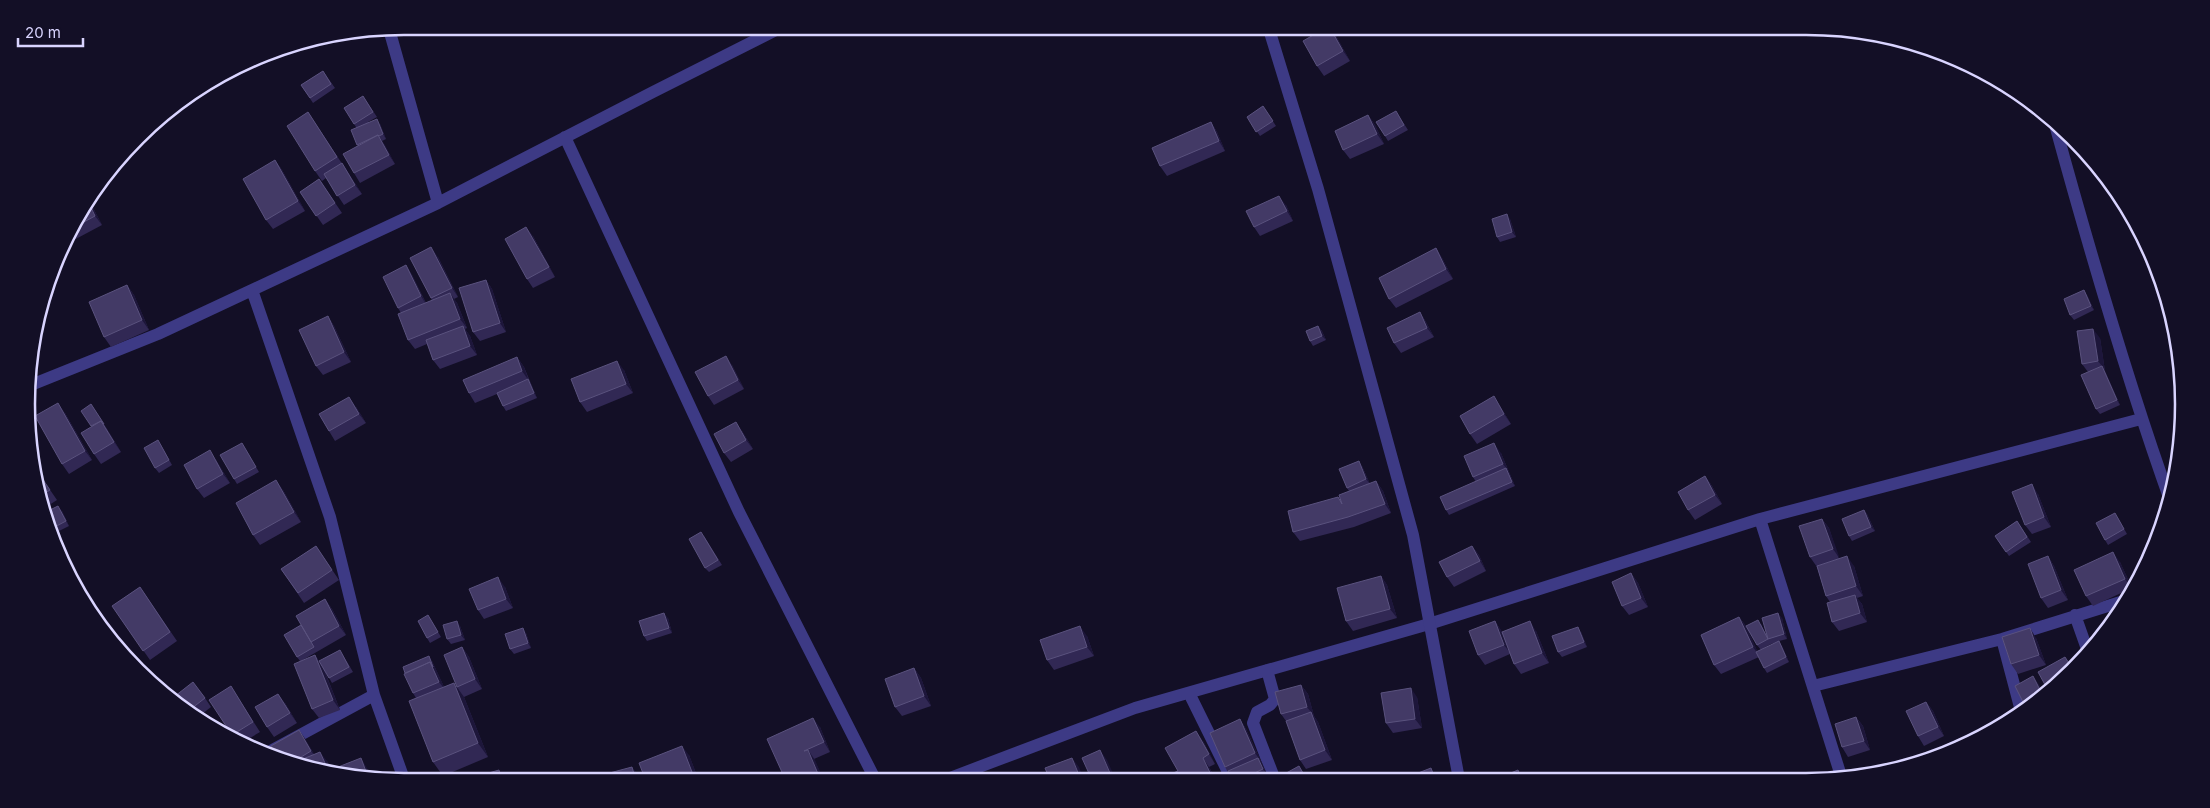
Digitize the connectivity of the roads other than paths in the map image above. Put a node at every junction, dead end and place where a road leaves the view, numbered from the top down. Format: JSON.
{"nodes":[{"id":1,"x":766,"y":35,"type":"edge"},
{"id":2,"x":1271,"y":35,"type":"edge"},
{"id":3,"x":390,"y":36,"type":"edge"},
{"id":4,"x":2058,"y":135,"type":"edge"},
{"id":5,"x":565,"y":137,"type":"junction"},
{"id":6,"x":438,"y":203,"type":"junction"},
{"id":7,"x":252,"y":290,"type":"junction"},
{"id":8,"x":36,"y":383,"type":"edge"},
{"id":9,"x":2141,"y":419,"type":"junction"},
{"id":10,"x":2165,"y":488,"type":"edge"},
{"id":11,"x":1760,"y":520,"type":"junction"},
{"id":12,"x":2117,"y":603,"type":"edge"},
{"id":13,"x":2075,"y":615,"type":"junction"},
{"id":14,"x":1429,"y":624,"type":"junction"},
{"id":15,"x":2002,"y":639,"type":"junction"},
{"id":16,"x":2085,"y":644,"type":"edge"},
{"id":17,"x":1267,"y":670,"type":"junction"},
{"id":18,"x":1813,"y":686,"type":"junction"},
{"id":19,"x":1188,"y":693,"type":"junction"},
{"id":20,"x":374,"y":695,"type":"junction"},
{"id":21,"x":2019,"y":705,"type":"edge"},
{"id":22,"x":274,"y":749,"type":"edge"},
{"id":23,"x":1840,"y":771,"type":"edge"},
{"id":24,"x":402,"y":773,"type":"edge"},
{"id":25,"x":872,"y":773,"type":"edge"},
{"id":26,"x":978,"y":773,"type":"edge"},
{"id":27,"x":1228,"y":773,"type":"edge"},
{"id":28,"x":1272,"y":773,"type":"edge"},
{"id":29,"x":1458,"y":773,"type":"edge"}],
"edges":[{"from":1,"to":5,"type":"street"},
{"from":2,"to":14,"type":"street"},
{"from":3,"to":6,"type":"street"},
{"from":4,"to":9,"type":"street"},
{"from":5,"to":6,"type":"street"},
{"from":5,"to":25,"type":"street"},
{"from":6,"to":7,"type":"street"},
{"from":7,"to":8,"type":"street"},
{"from":7,"to":20,"type":"street"},
{"from":9,"to":10,"type":"street"},
{"from":9,"to":11,"type":"street"},
{"from":11,"to":14,"type":"street"},
{"from":11,"to":18,"type":"street"},
{"from":12,"to":13,"type":"street"},
{"from":13,"to":15,"type":"street"},
{"from":13,"to":16,"type":"street"},
{"from":14,"to":17,"type":"street"},
{"from":14,"to":29,"type":"street"},
{"from":15,"to":18,"type":"street"},
{"from":15,"to":21,"type":"street"},
{"from":17,"to":19,"type":"street"},
{"from":17,"to":28,"type":"street"},
{"from":18,"to":23,"type":"street"},
{"from":19,"to":26,"type":"street"},
{"from":19,"to":27,"type":"street"},
{"from":20,"to":22,"type":"street"},
{"from":20,"to":24,"type":"street"}]}
